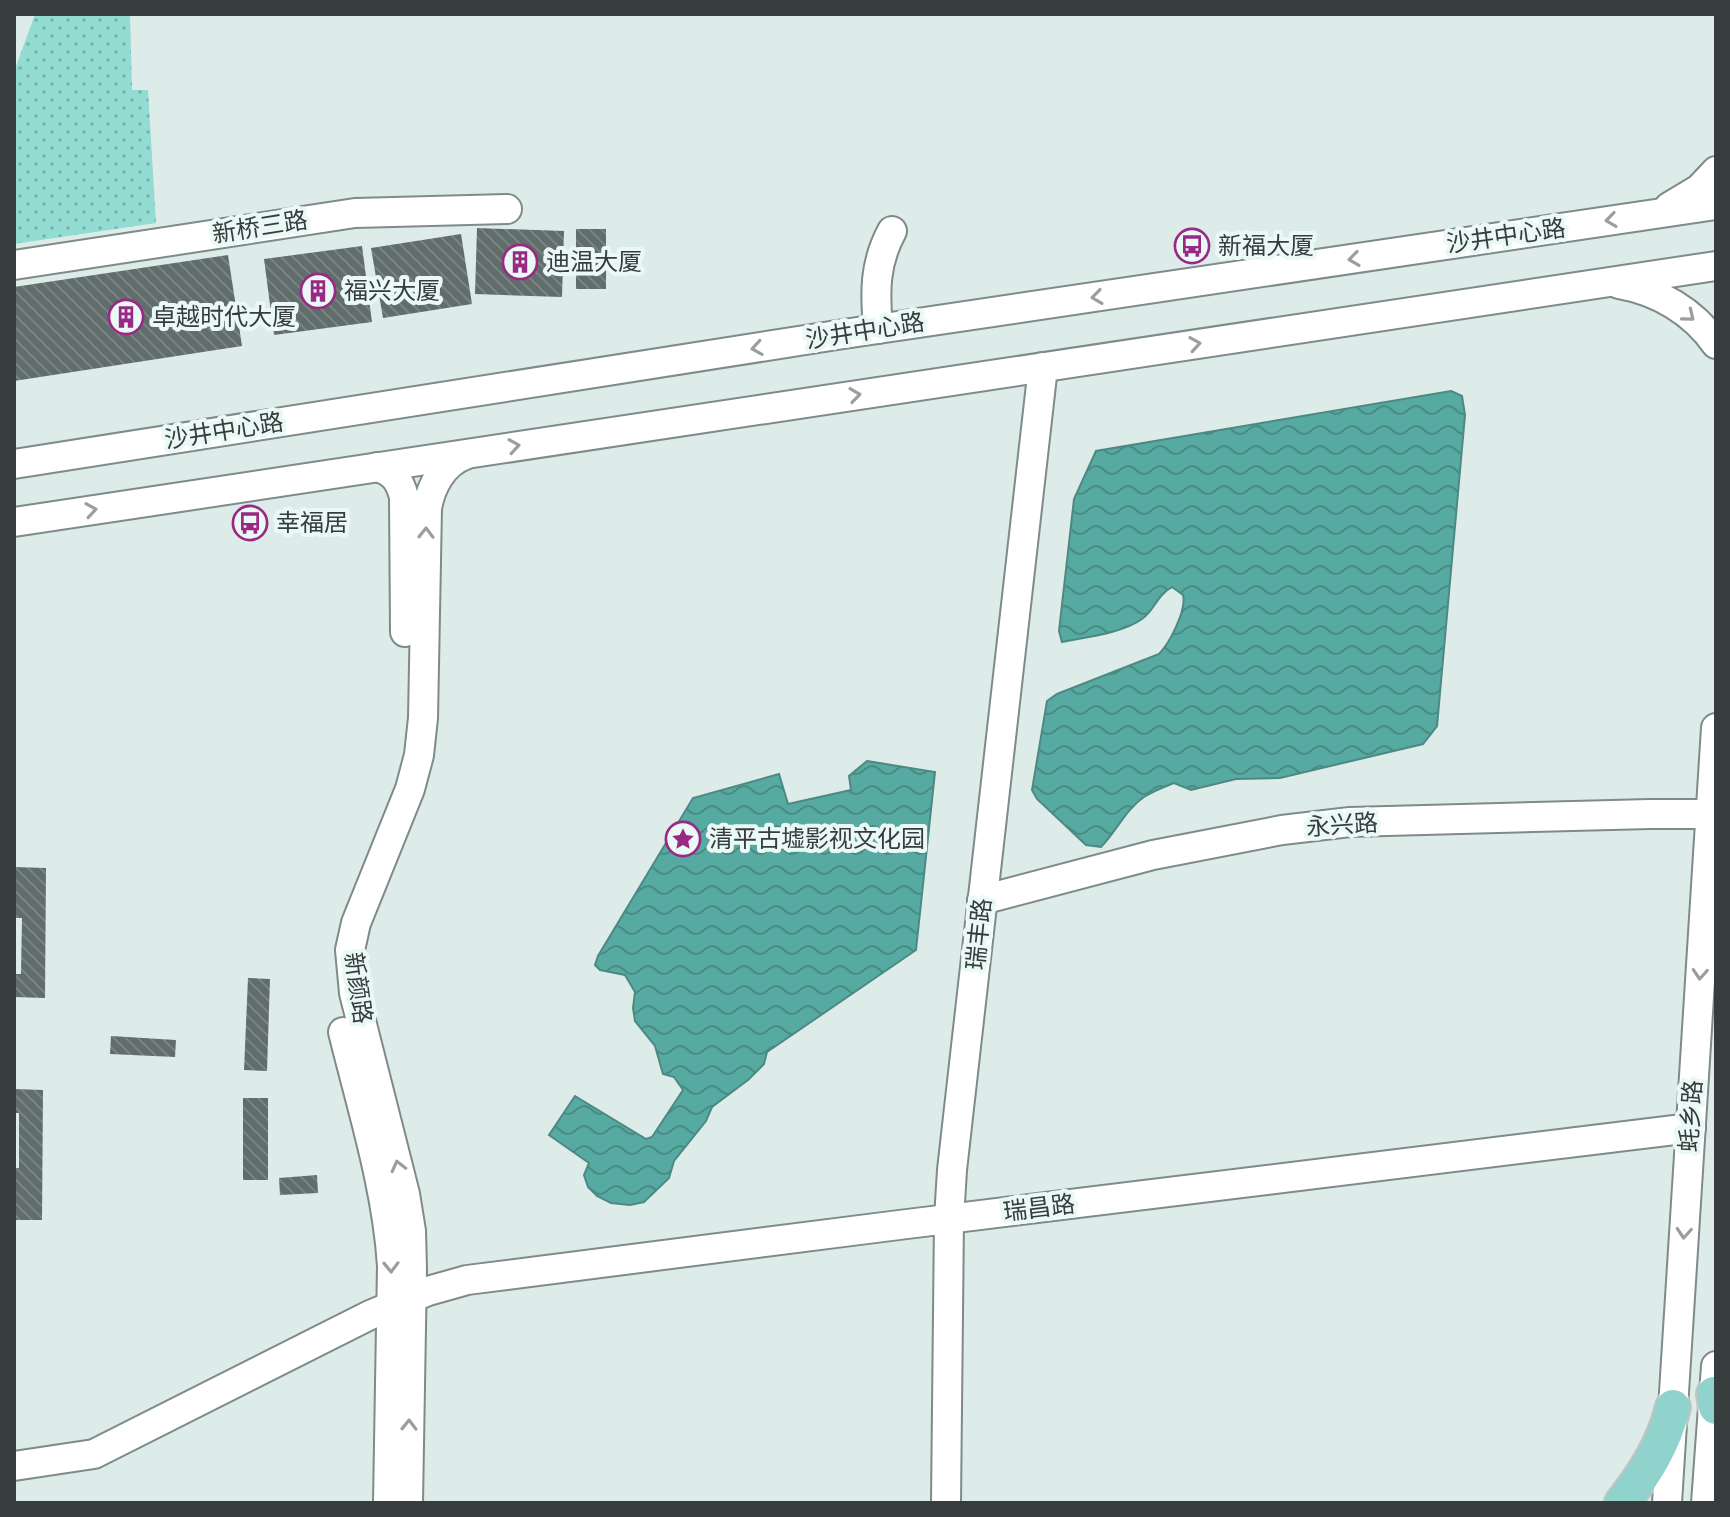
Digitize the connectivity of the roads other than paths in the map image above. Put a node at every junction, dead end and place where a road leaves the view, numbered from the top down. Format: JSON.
{"nodes":[{"id":1,"x":1716,"y":171,"type":"edge"},
{"id":2,"x":1716,"y":205,"type":"edge"},
{"id":3,"x":507,"y":209,"type":"dead end"},
{"id":4,"x":1648,"y":215,"type":"junction"},
{"id":5,"x":892,"y":231,"type":"dead end"},
{"id":6,"x":14,"y":265,"type":"edge"},
{"id":7,"x":1716,"y":266,"type":"edge"},
{"id":8,"x":1602,"y":283,"type":"junction"},
{"id":9,"x":878,"y":329,"type":"junction"},
{"id":10,"x":1716,"y":344,"type":"edge"},
{"id":11,"x":1043,"y":367,"type":"junction"},
{"id":12,"x":473,"y":453,"type":"junction"},
{"id":13,"x":14,"y":464,"type":"edge"},
{"id":14,"x":377,"y":467,"type":"junction"},
{"id":15,"x":14,"y":522,"type":"edge"},
{"id":16,"x":1716,"y":728,"type":"edge"},
{"id":17,"x":1711,"y":814,"type":"junction"},
{"id":18,"x":982,"y":900,"type":"junction"},
{"id":19,"x":1691,"y":1128,"type":"junction"},
{"id":20,"x":949,"y":1219,"type":"junction"},
{"id":21,"x":401,"y":1302,"type":"junction"},
{"id":22,"x":1715,"y":1389,"type":"edge"},
{"id":23,"x":1673,"y":1407,"type":"junction"},
{"id":24,"x":14,"y":1466,"type":"edge"},
{"id":25,"x":388,"y":1503,"type":"edge"},
{"id":26,"x":408,"y":1503,"type":"edge"},
{"id":27,"x":946,"y":1503,"type":"edge"},
{"id":28,"x":1622,"y":1503,"type":"edge"},
{"id":29,"x":1667,"y":1503,"type":"edge"},
{"id":30,"x":1706,"y":1503,"type":"edge"}],
"edges":[{"from":1,"to":4,"type":"street"},
{"from":2,"to":4,"type":"street","name":"沙井中心路"},
{"from":3,"to":6,"type":"street","name":"新桥三路"},
{"from":4,"to":9,"type":"street","name":"沙井中心路","one_way":true},
{"from":5,"to":9,"type":"street"},
{"from":7,"to":8,"type":"street"},
{"from":8,"to":10,"type":"street","one_way":true},
{"from":11,"to":8,"type":"street","one_way":true},
{"from":9,"to":13,"type":"street","name":"沙井中心路","one_way":true},
{"from":12,"to":11,"type":"street","one_way":true},
{"from":11,"to":18,"type":"street","name":"瑞丰路"},
{"from":12,"to":14,"type":"street"},
{"from":21,"to":12,"type":"street","name":"新颜路","one_way":true},
{"from":15,"to":14,"type":"street","one_way":true},
{"from":14,"to":21,"type":"street","name":"新颜路","one_way":true},
{"from":16,"to":17,"type":"street","name":"蚝乡路"},
{"from":17,"to":18,"type":"street","name":"永兴路"},
{"from":17,"to":19,"type":"street","name":"蚝乡路","one_way":true},
{"from":18,"to":20,"type":"street","name":"瑞丰路"},
{"from":19,"to":20,"type":"street","name":"瑞昌路"},
{"from":19,"to":23,"type":"street","name":"蚝乡路","one_way":true},
{"from":20,"to":21,"type":"street","name":"瑞昌路"},
{"from":20,"to":27,"type":"street","name":"瑞丰路"},
{"from":21,"to":24,"type":"street","name":"瑞昌路"},
{"from":21,"to":25,"type":"street","name":"新颜路"},
{"from":26,"to":21,"type":"street","name":"新颜路","one_way":true},
{"from":22,"to":30,"type":"street"},
{"from":23,"to":28,"type":"main road"},
{"from":23,"to":29,"type":"street","name":"蚝乡路"}]}
